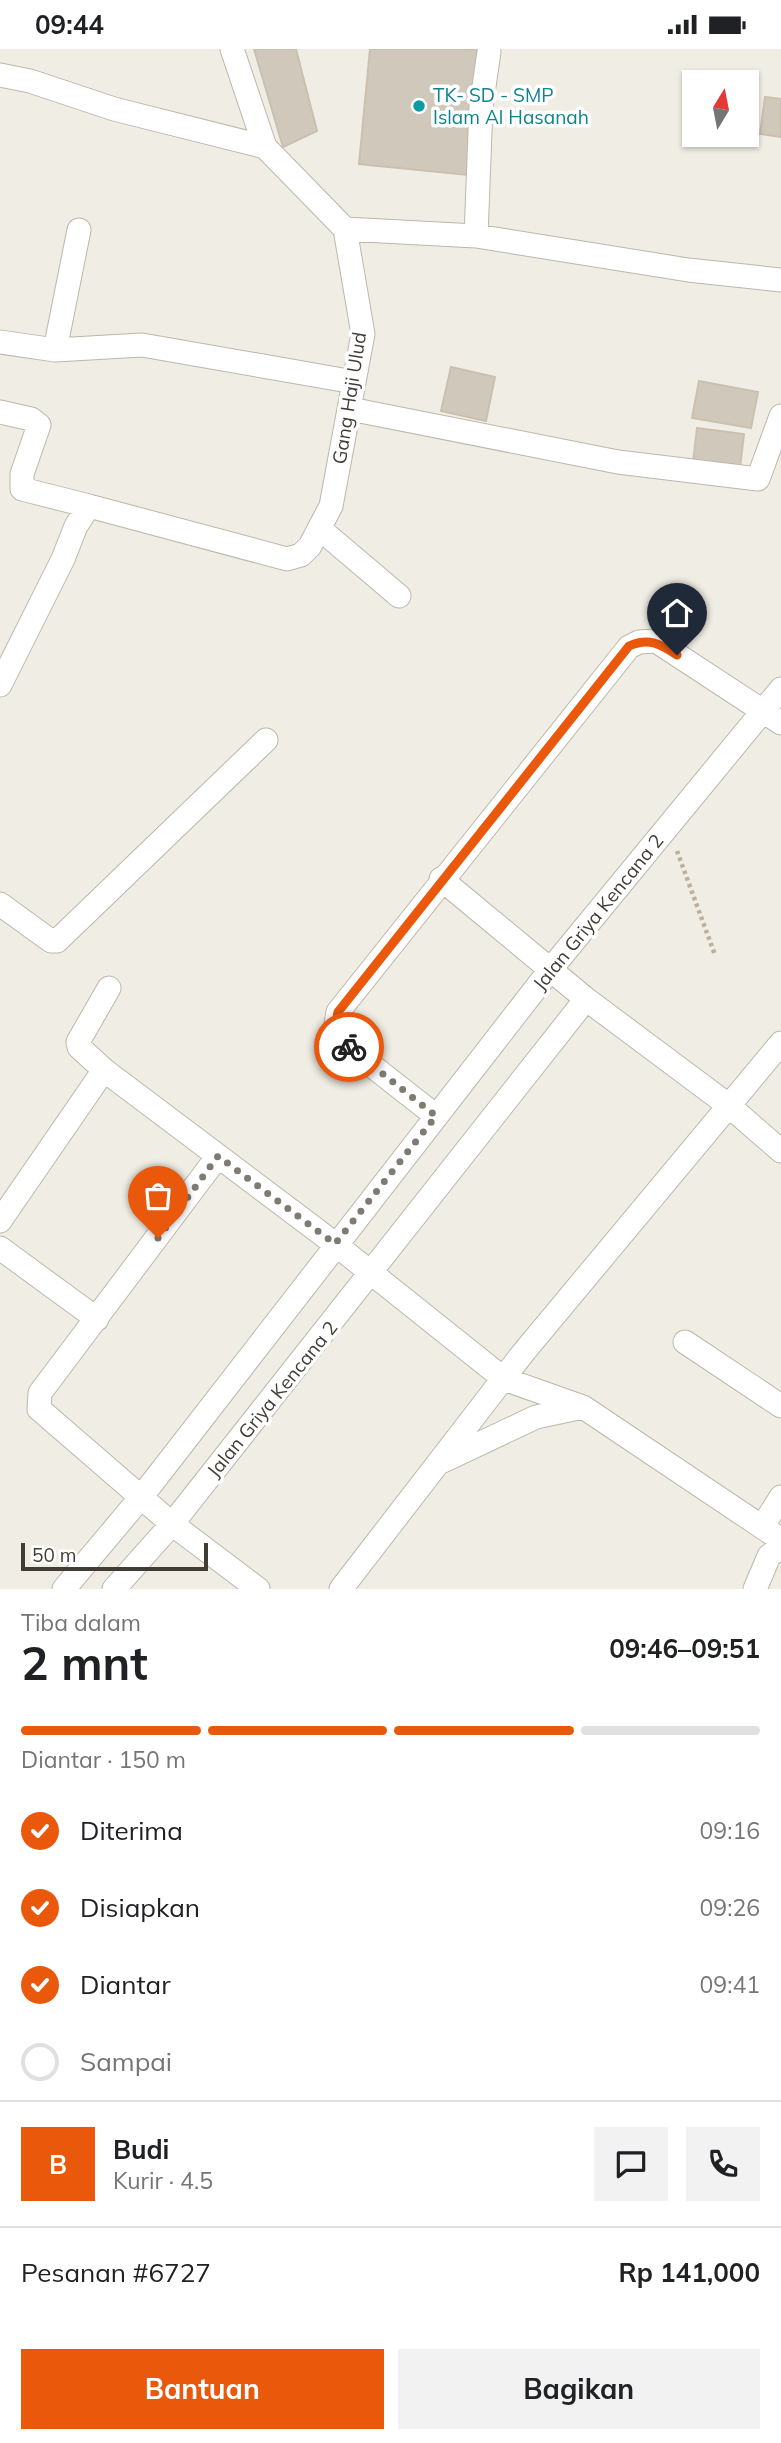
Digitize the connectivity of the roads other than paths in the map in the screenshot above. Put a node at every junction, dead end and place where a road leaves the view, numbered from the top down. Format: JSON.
{"nodes":[{"id":1,"x":232,"y":49,"type":"edge"},
{"id":2,"x":489,"y":52,"type":"dead end"},
{"id":3,"x":0,"y":75,"type":"edge"},
{"id":4,"x":265,"y":147,"type":"junction"},
{"id":5,"x":345,"y":229,"type":"junction"},
{"id":6,"x":79,"y":230,"type":"dead end"},
{"id":7,"x":476,"y":236,"type":"junction"},
{"id":8,"x":781,"y":280,"type":"edge"},
{"id":9,"x":0,"y":342,"type":"edge"},
{"id":10,"x":55,"y":350,"type":"junction"},
{"id":11,"x":354,"y":382,"type":"junction"},
{"id":12,"x":350,"y":409,"type":"junction"},
{"id":13,"x":0,"y":412,"type":"edge"},
{"id":14,"x":781,"y":416,"type":"edge"},
{"id":15,"x":87,"y":507,"type":"junction"},
{"id":16,"x":320,"y":529,"type":"junction"},
{"id":17,"x":399,"y":596,"type":"dead end"},
{"id":18,"x":0,"y":685,"type":"edge"},
{"id":19,"x":781,"y":689,"type":"edge"},
{"id":20,"x":772,"y":717,"type":"edge"},
{"id":21,"x":266,"y":740,"type":"dead end"},
{"id":22,"x":441,"y":879,"type":"junction"},
{"id":23,"x":0,"y":904,"type":"edge"},
{"id":24,"x":550,"y":970,"type":"junction"},
{"id":25,"x":109,"y":988,"type":"dead end"},
{"id":26,"x":586,"y":999,"type":"junction"},
{"id":27,"x":781,"y":1043,"type":"edge"},
{"id":28,"x":104,"y":1070,"type":"junction"},
{"id":29,"x":729,"y":1105,"type":"junction"},
{"id":30,"x":436,"y":1116,"type":"junction"},
{"id":31,"x":781,"y":1151,"type":"edge"},
{"id":32,"x":218,"y":1156,"type":"junction"},
{"id":33,"x":0,"y":1221,"type":"edge"},
{"id":34,"x":335,"y":1244,"type":"junction"},
{"id":35,"x":0,"y":1248,"type":"edge"},
{"id":36,"x":371,"y":1273,"type":"junction"},
{"id":37,"x":97,"y":1319,"type":"junction"},
{"id":38,"x":685,"y":1342,"type":"dead end"},
{"id":39,"x":504,"y":1379,"type":"junction"},
{"id":40,"x":781,"y":1406,"type":"edge"},
{"id":41,"x":583,"y":1407,"type":"junction"},
{"id":42,"x":439,"y":1463,"type":"junction"},
{"id":43,"x":142,"y":1496,"type":"junction"},
{"id":44,"x":781,"y":1497,"type":"edge"},
{"id":45,"x":172,"y":1524,"type":"junction"},
{"id":46,"x":762,"y":1527,"type":"junction"},
{"id":47,"x":781,"y":1545,"type":"edge"},
{"id":48,"x":64,"y":1589,"type":"edge"},
{"id":49,"x":114,"y":1589,"type":"edge"},
{"id":50,"x":258,"y":1589,"type":"edge"},
{"id":51,"x":341,"y":1589,"type":"edge"},
{"id":52,"x":755,"y":1589,"type":"edge"}],
"edges":[{"from":1,"to":4,"type":"street"},
{"from":2,"to":7,"type":"street"},
{"from":3,"to":4,"type":"street"},
{"from":4,"to":5,"type":"street"},
{"from":5,"to":7,"type":"street"},
{"from":5,"to":11,"type":"street","name":"Gang Haji Ulud"},
{"from":6,"to":10,"type":"street"},
{"from":7,"to":8,"type":"street"},
{"from":9,"to":10,"type":"street"},
{"from":10,"to":11,"type":"street"},
{"from":11,"to":12,"type":"street","name":"Gang Haji Ulud"},
{"from":12,"to":14,"type":"street"},
{"from":12,"to":16,"type":"street","name":"Gang Haji Ulud"},
{"from":13,"to":15,"type":"street","name":"Gang Haji Ulud"},
{"from":15,"to":16,"type":"street","name":"Gang Haji Ulud"},
{"from":15,"to":18,"type":"street"},
{"from":16,"to":17,"type":"street"},
{"from":19,"to":20,"type":"street","name":"Jalan Griya Kencana 2"},
{"from":20,"to":22,"type":"street"},
{"from":20,"to":24,"type":"street","name":"Jalan Griya Kencana 2"},
{"from":21,"to":23,"type":"street"},
{"from":22,"to":24,"type":"street"},
{"from":22,"to":30,"type":"street"},
{"from":24,"to":26,"type":"street"},
{"from":24,"to":30,"type":"street","name":"Jalan Griya Kencana 2"},
{"from":25,"to":28,"type":"street"},
{"from":26,"to":29,"type":"street"},
{"from":26,"to":36,"type":"street","name":"Jalan Griya Kencana 2"},
{"from":27,"to":29,"type":"street"},
{"from":28,"to":32,"type":"street"},
{"from":28,"to":33,"type":"street"},
{"from":29,"to":31,"type":"street"},
{"from":29,"to":39,"type":"street"},
{"from":30,"to":34,"type":"street","name":"Jalan Griya Kencana 2"},
{"from":32,"to":34,"type":"street"},
{"from":32,"to":37,"type":"street"},
{"from":34,"to":36,"type":"street"},
{"from":34,"to":43,"type":"street","name":"Jalan Griya Kencana 2"},
{"from":35,"to":37,"type":"street"},
{"from":36,"to":39,"type":"street"},
{"from":36,"to":45,"type":"street","name":"Jalan Griya Kencana 2"},
{"from":37,"to":43,"type":"street"},
{"from":38,"to":40,"type":"street"},
{"from":39,"to":41,"type":"street"},
{"from":39,"to":42,"type":"street"},
{"from":41,"to":42,"type":"street"},
{"from":41,"to":46,"type":"street"},
{"from":42,"to":51,"type":"street"},
{"from":43,"to":45,"type":"street"},
{"from":43,"to":48,"type":"street","name":"Jalan Griya Kencana 2"},
{"from":44,"to":46,"type":"street"},
{"from":45,"to":49,"type":"street","name":"Jalan Griya Kencana 2"},
{"from":45,"to":50,"type":"street"},
{"from":46,"to":47,"type":"street"},
{"from":47,"to":52,"type":"street"}]}
